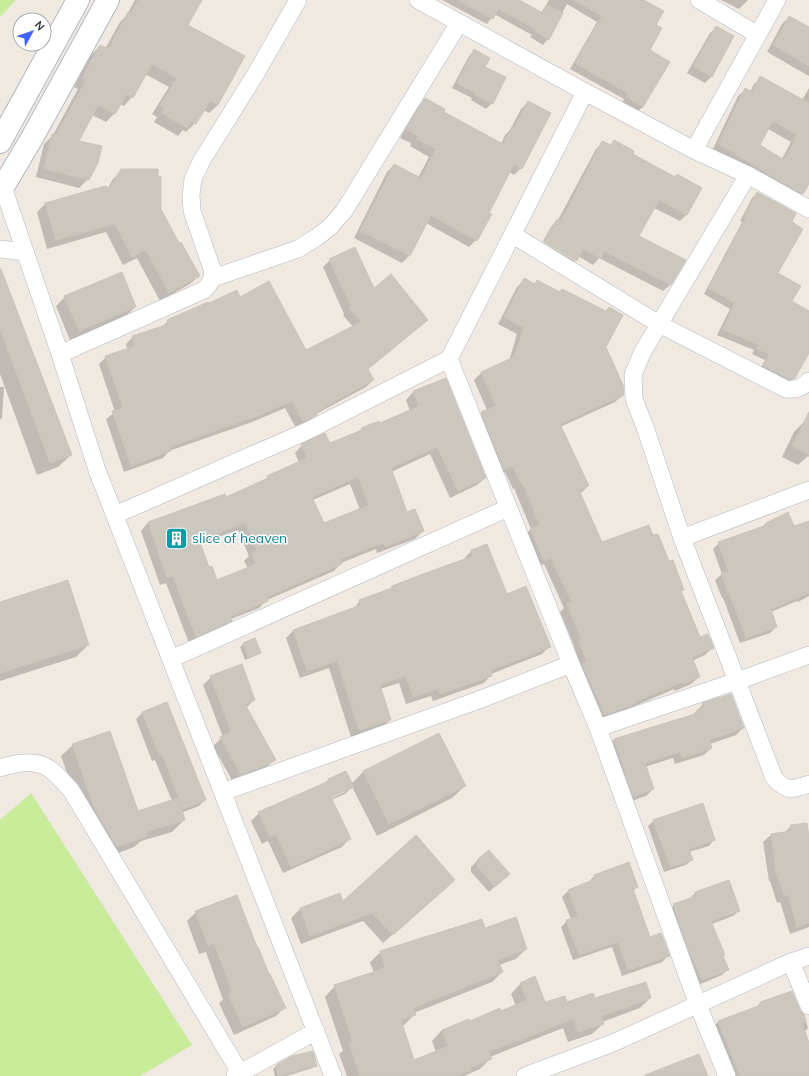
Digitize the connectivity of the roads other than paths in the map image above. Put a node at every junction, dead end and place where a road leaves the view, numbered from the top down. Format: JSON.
{"nodes":[{"id":1,"x":78,"y":0,"type":"edge"},
{"id":2,"x":108,"y":0,"type":"edge"},
{"id":3,"x":298,"y":0,"type":"edge"},
{"id":4,"x":418,"y":0,"type":"edge"},
{"id":5,"x":699,"y":0,"type":"edge"},
{"id":6,"x":777,"y":0,"type":"edge"},
{"id":7,"x":459,"y":23,"type":"junction"},
{"id":8,"x":758,"y":35,"type":"junction"},
{"id":9,"x":585,"y":92,"type":"junction"},
{"id":10,"x":0,"y":142,"type":"edge"},
{"id":11,"x":694,"y":150,"type":"junction"},
{"id":12,"x":748,"y":175,"type":"junction"},
{"id":13,"x":1,"y":190,"type":"edge"},
{"id":14,"x":807,"y":202,"type":"edge"},
{"id":15,"x":513,"y":235,"type":"junction"},
{"id":16,"x":0,"y":249,"type":"edge"},
{"id":17,"x":25,"y":252,"type":"junction"},
{"id":18,"x":213,"y":278,"type":"junction"},
{"id":19,"x":659,"y":324,"type":"junction"},
{"id":20,"x":60,"y":354,"type":"junction"},
{"id":21,"x":449,"y":359,"type":"junction"},
{"id":22,"x":809,"y":381,"type":"edge"},
{"id":23,"x":809,"y":490,"type":"edge"},
{"id":24,"x":508,"y":508,"type":"junction"},
{"id":25,"x":115,"y":515,"type":"junction"},
{"id":26,"x":682,"y":538,"type":"junction"},
{"id":27,"x":809,"y":655,"type":"edge"},
{"id":28,"x":171,"y":659,"type":"junction"},
{"id":29,"x":571,"y":664,"type":"junction"},
{"id":30,"x":737,"y":681,"type":"junction"},
{"id":31,"x":598,"y":728,"type":"junction"},
{"id":32,"x":0,"y":768,"type":"edge"},
{"id":33,"x":809,"y":784,"type":"edge"},
{"id":34,"x":223,"y":792,"type":"junction"},
{"id":35,"x":809,"y":956,"type":"edge"},
{"id":36,"x":790,"y":962,"type":"junction"},
{"id":37,"x":698,"y":1005,"type":"junction"},
{"id":38,"x":809,"y":1006,"type":"edge"},
{"id":39,"x":316,"y":1031,"type":"junction"},
{"id":40,"x":239,"y":1075,"type":"edge"},
{"id":41,"x":333,"y":1076,"type":"edge"},
{"id":42,"x":525,"y":1076,"type":"edge"},
{"id":43,"x":727,"y":1076,"type":"edge"}],
"edges":[{"from":1,"to":10,"type":"main road"},
{"from":2,"to":13,"type":"main road"},
{"from":3,"to":18,"type":"street"},
{"from":4,"to":7,"type":"street"},
{"from":5,"to":8,"type":"street"},
{"from":6,"to":8,"type":"street"},
{"from":7,"to":9,"type":"street"},
{"from":7,"to":18,"type":"street"},
{"from":8,"to":11,"type":"street"},
{"from":9,"to":11,"type":"street"},
{"from":9,"to":15,"type":"street"},
{"from":11,"to":12,"type":"street"},
{"from":12,"to":14,"type":"street"},
{"from":12,"to":19,"type":"street"},
{"from":13,"to":17,"type":"street"},
{"from":15,"to":19,"type":"street"},
{"from":15,"to":21,"type":"street"},
{"from":16,"to":17,"type":"street"},
{"from":17,"to":20,"type":"street"},
{"from":18,"to":20,"type":"street"},
{"from":19,"to":22,"type":"street"},
{"from":19,"to":26,"type":"street"},
{"from":20,"to":25,"type":"street"},
{"from":21,"to":24,"type":"street"},
{"from":21,"to":25,"type":"street"},
{"from":23,"to":26,"type":"street"},
{"from":24,"to":28,"type":"street"},
{"from":24,"to":29,"type":"street"},
{"from":25,"to":28,"type":"street"},
{"from":26,"to":30,"type":"street"},
{"from":27,"to":30,"type":"street"},
{"from":28,"to":34,"type":"street"},
{"from":29,"to":31,"type":"street"},
{"from":29,"to":34,"type":"street"},
{"from":30,"to":31,"type":"street"},
{"from":30,"to":33,"type":"street"},
{"from":31,"to":37,"type":"street"},
{"from":32,"to":40,"type":"street"},
{"from":34,"to":39,"type":"street"},
{"from":35,"to":36,"type":"street"},
{"from":36,"to":37,"type":"street"},
{"from":36,"to":38,"type":"street"},
{"from":37,"to":42,"type":"street"},
{"from":37,"to":43,"type":"street"},
{"from":39,"to":40,"type":"street"},
{"from":39,"to":41,"type":"street"}]}
